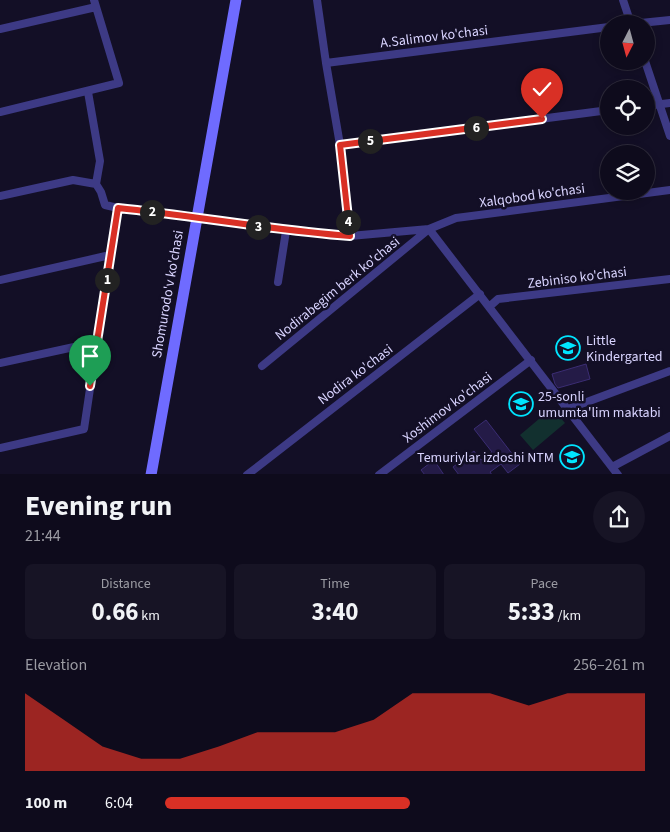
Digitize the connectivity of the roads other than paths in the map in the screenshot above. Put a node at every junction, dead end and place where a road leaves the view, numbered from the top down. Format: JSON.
{"nodes":[{"id":1,"x":236,"y":0,"type":"edge"},
{"id":2,"x":317,"y":0,"type":"edge"},
{"id":3,"x":623,"y":0,"type":"edge"},
{"id":4,"x":95,"y":3,"type":"edge"},
{"id":5,"x":628,"y":15,"type":"edge"},
{"id":6,"x":670,"y":20,"type":"edge"},
{"id":7,"x":655,"y":22,"type":"edge"},
{"id":8,"x":600,"y":28,"type":"edge"},
{"id":9,"x":0,"y":29,"type":"edge"},
{"id":10,"x":326,"y":63,"type":"junction"},
{"id":11,"x":648,"y":70,"type":"edge"},
{"id":12,"x":88,"y":92,"type":"junction"},
{"id":13,"x":670,"y":103,"type":"edge"},
{"id":14,"x":660,"y":104,"type":"junction"},
{"id":15,"x":655,"y":105,"type":"edge"},
{"id":16,"x":600,"y":111,"type":"edge"},
{"id":17,"x":0,"y":112,"type":"edge"},
{"id":18,"x":670,"y":136,"type":"edge"},
{"id":19,"x":340,"y":145,"type":"junction"},
{"id":20,"x":96,"y":184,"type":"junction"},
{"id":21,"x":670,"y":190,"type":"edge"},
{"id":22,"x":0,"y":196,"type":"edge"},
{"id":23,"x":118,"y":208,"type":"junction"},
{"id":24,"x":195,"y":216,"type":"junction"},
{"id":25,"x":429,"y":229,"type":"junction"},
{"id":26,"x":286,"y":231,"type":"junction"},
{"id":27,"x":350,"y":236,"type":"junction"},
{"id":28,"x":110,"y":255,"type":"junction"},
{"id":29,"x":670,"y":278,"type":"edge"},
{"id":30,"x":0,"y":280,"type":"edge"},
{"id":31,"x":278,"y":282,"type":"dead end"},
{"id":32,"x":480,"y":294,"type":"junction"},
{"id":33,"x":489,"y":306,"type":"junction"},
{"id":34,"x":97,"y":342,"type":"junction"},
{"id":35,"x":531,"y":360,"type":"junction"},
{"id":36,"x":0,"y":364,"type":"edge"},
{"id":37,"x":262,"y":366,"type":"dead end"},
{"id":38,"x":670,"y":371,"type":"edge"},
{"id":39,"x":568,"y":409,"type":"junction"},
{"id":40,"x":670,"y":436,"type":"edge"},
{"id":41,"x":0,"y":448,"type":"edge"},
{"id":42,"x":612,"y":467,"type":"junction"},
{"id":43,"x":151,"y":474,"type":"edge"},
{"id":44,"x":247,"y":474,"type":"edge"},
{"id":45,"x":379,"y":474,"type":"edge"},
{"id":46,"x":618,"y":474,"type":"edge"}],
"edges":[{"from":1,"to":24,"type":"street","name":"Shomurodo'v ko'chasi"},
{"from":2,"to":10,"type":"street"},
{"from":3,"to":5,"type":"street"},
{"from":4,"to":9,"type":"street"},
{"from":4,"to":12,"type":"street"},
{"from":6,"to":7,"type":"street"},
{"from":8,"to":10,"type":"street","name":"A.Salimov ko'chasi"},
{"from":10,"to":19,"type":"street"},
{"from":11,"to":14,"type":"street"},
{"from":12,"to":17,"type":"street"},
{"from":12,"to":20,"type":"street"},
{"from":13,"to":14,"type":"street"},
{"from":14,"to":15,"type":"street"},
{"from":14,"to":18,"type":"street"},
{"from":16,"to":19,"type":"street"},
{"from":19,"to":27,"type":"street"},
{"from":20,"to":22,"type":"street"},
{"from":20,"to":23,"type":"street"},
{"from":21,"to":25,"type":"street","name":"Xalqobod ko'chasi"},
{"from":23,"to":24,"type":"street"},
{"from":23,"to":28,"type":"street"},
{"from":24,"to":26,"type":"street"},
{"from":24,"to":43,"type":"street","name":"Shomurodo'v ko'chasi"},
{"from":25,"to":27,"type":"street"},
{"from":25,"to":32,"type":"street"},
{"from":25,"to":37,"type":"street","name":"Nodirabegim berk ko'chasi"},
{"from":26,"to":27,"type":"street"},
{"from":26,"to":31,"type":"street"},
{"from":28,"to":30,"type":"street"},
{"from":28,"to":34,"type":"street"},
{"from":29,"to":33,"type":"street","name":"Zebiniso ko'chasi"},
{"from":32,"to":33,"type":"street"},
{"from":32,"to":44,"type":"street","name":"Nodira ko'chasi"},
{"from":33,"to":35,"type":"street"},
{"from":34,"to":36,"type":"street"},
{"from":34,"to":41,"type":"street"},
{"from":35,"to":39,"type":"street"},
{"from":35,"to":45,"type":"street","name":"Xoshimov ko'chasi"},
{"from":38,"to":39,"type":"street"},
{"from":39,"to":42,"type":"street"},
{"from":40,"to":42,"type":"street"},
{"from":42,"to":46,"type":"street"}]}
